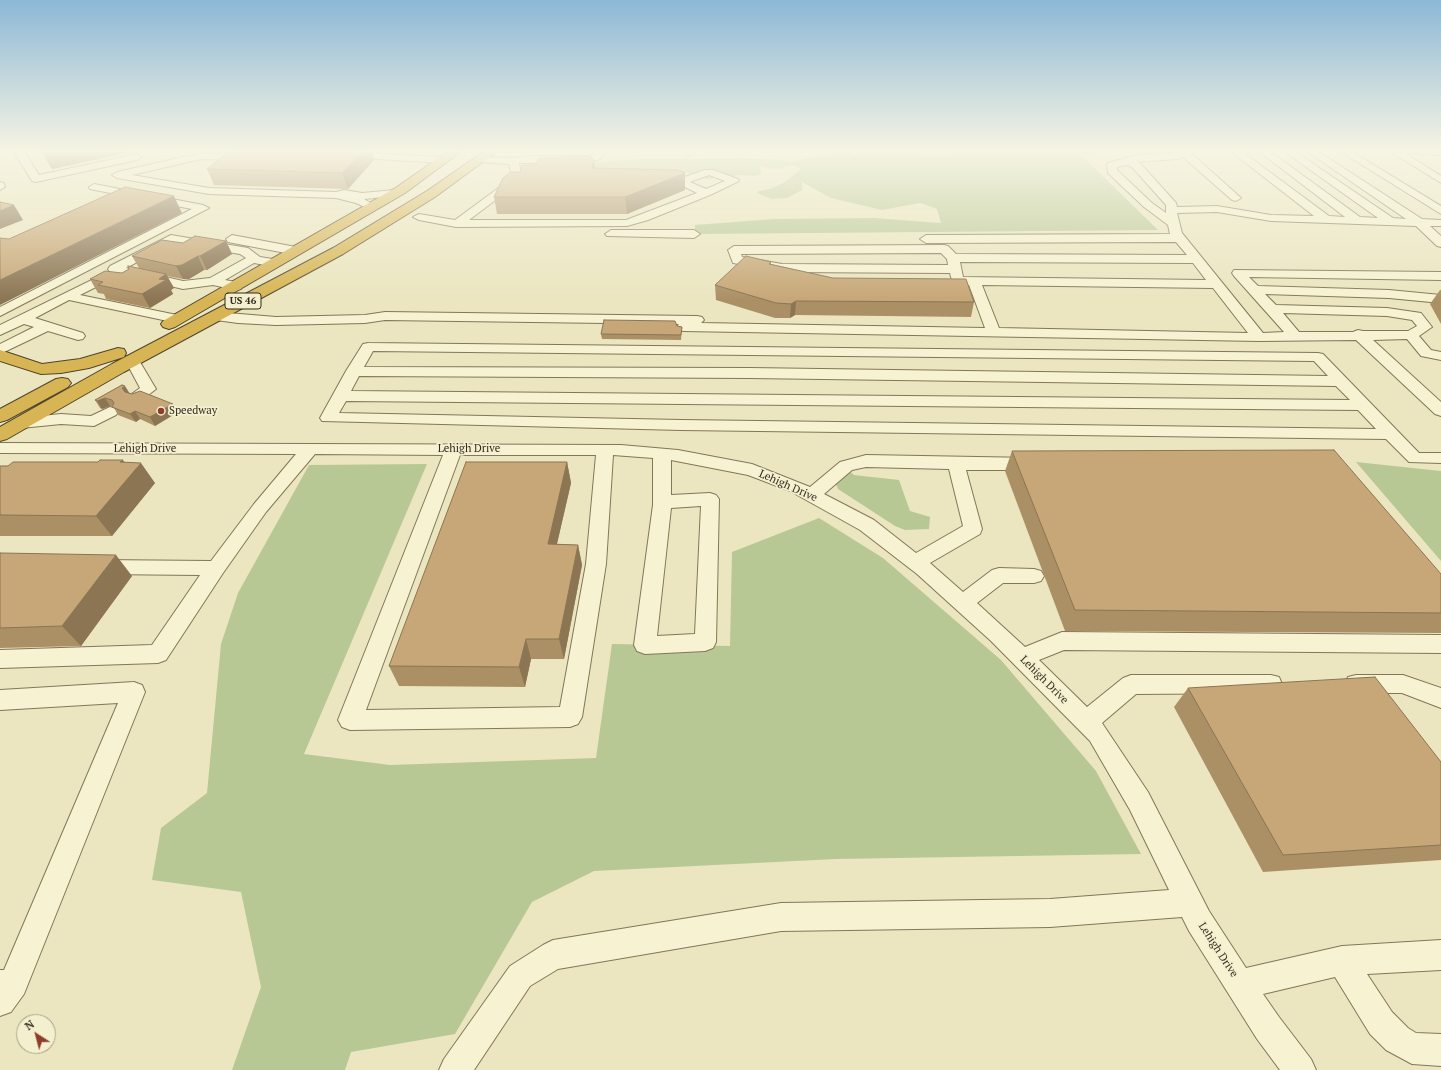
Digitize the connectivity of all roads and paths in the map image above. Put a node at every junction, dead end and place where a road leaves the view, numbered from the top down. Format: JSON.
{"nodes":[{"id":1,"x":107,"y":200,"type":"edge"},
{"id":2,"x":161,"y":200,"type":"edge"},
{"id":3,"x":356,"y":200,"type":"edge"},
{"id":4,"x":383,"y":200,"type":"edge"},
{"id":5,"x":419,"y":200,"type":"edge"},
{"id":6,"x":489,"y":200,"type":"edge"},
{"id":7,"x":689,"y":200,"type":"edge"},
{"id":8,"x":1143,"y":200,"type":"edge"},
{"id":9,"x":1167,"y":200,"type":"edge"},
{"id":10,"x":1209,"y":200,"type":"edge"},
{"id":11,"x":1300,"y":200,"type":"edge"},
{"id":12,"x":1330,"y":200,"type":"edge"},
{"id":13,"x":1359,"y":200,"type":"edge"},
{"id":14,"x":1386,"y":200,"type":"edge"},
{"id":15,"x":1423,"y":200,"type":"edge"},
{"id":16,"x":102,"y":202,"type":"edge"},
{"id":17,"x":371,"y":207,"type":"junction"},
{"id":18,"x":1217,"y":209,"type":"junction"},
{"id":19,"x":1171,"y":210,"type":"junction"},
{"id":20,"x":1441,"y":211,"type":"edge"},
{"id":21,"x":398,"y":214,"type":"junction"},
{"id":22,"x":1326,"y":220,"type":"junction"},
{"id":23,"x":1358,"y":221,"type":"junction"},
{"id":24,"x":1390,"y":221,"type":"junction"},
{"id":25,"x":1173,"y":222,"type":"junction"},
{"id":26,"x":1419,"y":222,"type":"junction"},
{"id":27,"x":1441,"y":223,"type":"edge"},
{"id":28,"x":456,"y":224,"type":"junction"},
{"id":29,"x":165,"y":228,"type":"junction"},
{"id":30,"x":694,"y":234,"type":"dead end"},
{"id":31,"x":445,"y":235,"type":"dead end"},
{"id":32,"x":1178,"y":238,"type":"junction"},
{"id":33,"x":1441,"y":243,"type":"edge"},
{"id":34,"x":730,"y":244,"type":"junction"},
{"id":35,"x":296,"y":251,"type":"junction"},
{"id":36,"x":253,"y":259,"type":"junction"},
{"id":37,"x":1196,"y":259,"type":"junction"},
{"id":38,"x":275,"y":263,"type":"junction"},
{"id":39,"x":954,"y":263,"type":"junction"},
{"id":40,"x":1441,"y":276,"type":"edge"},
{"id":41,"x":213,"y":281,"type":"junction"},
{"id":42,"x":974,"y":281,"type":"junction"},
{"id":43,"x":1216,"y":284,"type":"junction"},
{"id":44,"x":236,"y":286,"type":"junction"},
{"id":45,"x":1254,"y":290,"type":"junction"},
{"id":46,"x":67,"y":296,"type":"junction"},
{"id":47,"x":1441,"y":299,"type":"edge"},
{"id":48,"x":205,"y":303,"type":"junction"},
{"id":49,"x":346,"y":308,"type":"dead end"},
{"id":50,"x":1272,"y":309,"type":"junction"},
{"id":51,"x":684,"y":310,"type":"dead end"},
{"id":52,"x":0,"y":312,"type":"edge"},
{"id":53,"x":216,"y":316,"type":"junction"},
{"id":54,"x":1416,"y":316,"type":"junction"},
{"id":55,"x":23,"y":319,"type":"junction"},
{"id":56,"x":177,"y":319,"type":"junction"},
{"id":57,"x":365,"y":320,"type":"junction"},
{"id":58,"x":47,"y":326,"type":"junction"},
{"id":59,"x":604,"y":326,"type":"edge"},
{"id":60,"x":682,"y":327,"type":"edge"},
{"id":61,"x":753,"y":328,"type":"junction"},
{"id":62,"x":0,"y":331,"type":"edge"},
{"id":63,"x":914,"y":331,"type":"junction"},
{"id":64,"x":994,"y":332,"type":"junction"},
{"id":65,"x":1090,"y":334,"type":"junction"},
{"id":66,"x":1358,"y":334,"type":"junction"},
{"id":67,"x":1410,"y":335,"type":"junction"},
{"id":68,"x":78,"y":336,"type":"dead end"},
{"id":69,"x":1295,"y":336,"type":"junction"},
{"id":70,"x":1259,"y":337,"type":"junction"},
{"id":71,"x":0,"y":350,"type":"edge"},
{"id":72,"x":922,"y":353,"type":"junction"},
{"id":73,"x":1426,"y":353,"type":"junction"},
{"id":74,"x":0,"y":355,"type":"edge"},
{"id":75,"x":1103,"y":355,"type":"junction"},
{"id":76,"x":1441,"y":356,"type":"edge"},
{"id":77,"x":125,"y":357,"type":"junction"},
{"id":78,"x":1441,"y":365,"type":"edge"},
{"id":79,"x":354,"y":371,"type":"junction"},
{"id":80,"x":929,"y":376,"type":"junction"},
{"id":81,"x":1116,"y":378,"type":"junction"},
{"id":82,"x":1340,"y":381,"type":"junction"},
{"id":83,"x":136,"y":396,"type":"edge"},
{"id":84,"x":340,"y":396,"type":"junction"},
{"id":85,"x":936,"y":402,"type":"junction"},
{"id":86,"x":1132,"y":403,"type":"junction"},
{"id":87,"x":1363,"y":405,"type":"junction"},
{"id":88,"x":1441,"y":411,"type":"edge"},
{"id":89,"x":110,"y":412,"type":"dead end"},
{"id":90,"x":0,"y":416,"type":"edge"},
{"id":91,"x":20,"y":423,"type":"junction"},
{"id":92,"x":942,"y":428,"type":"junction"},
{"id":93,"x":1149,"y":432,"type":"junction"},
{"id":94,"x":1390,"y":434,"type":"junction"},
{"id":95,"x":0,"y":435,"type":"edge"},
{"id":96,"x":0,"y":448,"type":"edge"},
{"id":97,"x":310,"y":449,"type":"junction"},
{"id":98,"x":454,"y":449,"type":"junction"},
{"id":99,"x":605,"y":450,"type":"junction"},
{"id":100,"x":662,"y":453,"type":"junction"},
{"id":101,"x":1441,"y":458,"type":"edge"},
{"id":102,"x":956,"y":464,"type":"junction"},
{"id":103,"x":1050,"y":464,"type":"edge"},
{"id":104,"x":812,"y":496,"type":"junction"},
{"id":105,"x":662,"y":502,"type":"junction"},
{"id":106,"x":916,"y":562,"type":"junction"},
{"id":107,"x":80,"y":567,"type":"edge"},
{"id":108,"x":216,"y":568,"type":"junction"},
{"id":109,"x":1034,"y":576,"type":"dead end"},
{"id":110,"x":963,"y":603,"type":"junction"},
{"id":111,"x":1441,"y":644,"type":"edge"},
{"id":112,"x":1022,"y":658,"type":"junction"},
{"id":113,"x":0,"y":659,"type":"edge"},
{"id":114,"x":1291,"y":684,"type":"edge"},
{"id":115,"x":1339,"y":684,"type":"edge"},
{"id":116,"x":1441,"y":698,"type":"edge"},
{"id":117,"x":0,"y":700,"type":"edge"},
{"id":118,"x":1086,"y":722,"type":"junction"},
{"id":119,"x":1190,"y":902,"type":"junction"},
{"id":120,"x":1441,"y":955,"type":"edge"},
{"id":121,"x":1342,"y":961,"type":"junction"},
{"id":122,"x":1240,"y":984,"type":"junction"},
{"id":123,"x":4,"y":990,"type":"edge"},
{"id":124,"x":1441,"y":1050,"type":"edge"},
{"id":125,"x":455,"y":1070,"type":"edge"},
{"id":126,"x":1300,"y":1070,"type":"edge"}],
"edges":[{"from":1,"to":16,"type":"street"},
{"from":2,"to":29,"type":"street"},
{"from":3,"to":17,"type":"street"},
{"from":4,"to":17,"type":"highway","number":"US 46"},
{"from":5,"to":21,"type":"highway","number":"US 46"},
{"from":6,"to":28,"type":"street"},
{"from":7,"to":28,"type":"street"},
{"from":8,"to":25,"type":"street"},
{"from":9,"to":19,"type":"street"},
{"from":10,"to":18,"type":"street"},
{"from":11,"to":22,"type":"street"},
{"from":12,"to":23,"type":"street"},
{"from":13,"to":24,"type":"street"},
{"from":14,"to":26,"type":"street"},
{"from":15,"to":20,"type":"street"},
{"from":17,"to":35,"type":"highway","number":"US 46"},
{"from":18,"to":19,"type":"street"},
{"from":18,"to":22,"type":"street"},
{"from":19,"to":25,"type":"street"},
{"from":21,"to":28,"type":"street"},
{"from":21,"to":53,"type":"highway","number":"US 46"},
{"from":22,"to":23,"type":"street"},
{"from":23,"to":24,"type":"street"},
{"from":24,"to":26,"type":"street"},
{"from":25,"to":32,"type":"street"},
{"from":26,"to":27,"type":"street"},
{"from":26,"to":33,"type":"street"},
{"from":29,"to":35,"type":"street"},
{"from":29,"to":52,"type":"street"},
{"from":30,"to":31,"type":"street"},
{"from":32,"to":34,"type":"street"},
{"from":32,"to":37,"type":"street"},
{"from":34,"to":39,"type":"street"},
{"from":34,"to":39,"type":"street"},
{"from":35,"to":38,"type":"highway","number":"US 46"},
{"from":36,"to":38,"type":"street"},
{"from":36,"to":41,"type":"street"},
{"from":36,"to":41,"type":"street"},
{"from":37,"to":39,"type":"street"},
{"from":37,"to":43,"type":"street"},
{"from":38,"to":44,"type":"highway","number":"US 46"},
{"from":39,"to":42,"type":"street"},
{"from":40,"to":45,"type":"street"},
{"from":41,"to":44,"type":"street"},
{"from":42,"to":43,"type":"street"},
{"from":42,"to":64,"type":"street"},
{"from":43,"to":70,"type":"street"},
{"from":44,"to":48,"type":"highway","number":"US 46"},
{"from":45,"to":47,"type":"street"},
{"from":45,"to":50,"type":"street"},
{"from":46,"to":48,"type":"street"},
{"from":46,"to":55,"type":"street"},
{"from":46,"to":56,"type":"street"},
{"from":47,"to":54,"type":"street"},
{"from":48,"to":56,"type":"highway","number":"US 46"},
{"from":49,"to":51,"type":"street"},
{"from":50,"to":54,"type":"street"},
{"from":50,"to":69,"type":"street"},
{"from":53,"to":57,"type":"street"},
{"from":53,"to":77,"type":"highway","number":"US 46"},
{"from":54,"to":67,"type":"street"},
{"from":55,"to":58,"type":"street"},
{"from":55,"to":62,"type":"street"},
{"from":56,"to":77,"type":"highway","number":"US 46"},
{"from":57,"to":59,"type":"street"},
{"from":57,"to":61,"type":"street"},
{"from":58,"to":68,"type":"street"},
{"from":58,"to":71,"type":"street"},
{"from":60,"to":61,"type":"street"},
{"from":61,"to":63,"type":"street"},
{"from":63,"to":64,"type":"street"},
{"from":63,"to":72,"type":"street"},
{"from":64,"to":65,"type":"street"},
{"from":65,"to":70,"type":"street"},
{"from":65,"to":75,"type":"street"},
{"from":66,"to":67,"type":"street"},
{"from":66,"to":69,"type":"street"},
{"from":66,"to":88,"type":"street"},
{"from":67,"to":73,"type":"street"},
{"from":69,"to":70,"type":"street"},
{"from":72,"to":75,"type":"street"},
{"from":72,"to":79,"type":"street"},
{"from":72,"to":80,"type":"street"},
{"from":73,"to":76,"type":"street"},
{"from":73,"to":78,"type":"street"},
{"from":74,"to":77,"type":"highway"},
{"from":75,"to":81,"type":"street"},
{"from":75,"to":82,"type":"street"},
{"from":77,"to":83,"type":"street"},
{"from":77,"to":90,"type":"highway","number":"US 46"},
{"from":77,"to":91,"type":"highway","number":"US 46"},
{"from":79,"to":80,"type":"street"},
{"from":79,"to":84,"type":"street"},
{"from":80,"to":81,"type":"street"},
{"from":80,"to":85,"type":"street"},
{"from":81,"to":82,"type":"street"},
{"from":81,"to":86,"type":"street"},
{"from":82,"to":87,"type":"street"},
{"from":84,"to":85,"type":"street"},
{"from":84,"to":92,"type":"street"},
{"from":85,"to":86,"type":"street"},
{"from":85,"to":92,"type":"street"},
{"from":86,"to":87,"type":"street"},
{"from":86,"to":93,"type":"street"},
{"from":87,"to":94,"type":"street"},
{"from":89,"to":91,"type":"street"},
{"from":91,"to":95,"type":"highway","number":"US 46"},
{"from":92,"to":93,"type":"street"},
{"from":93,"to":94,"type":"street"},
{"from":94,"to":101,"type":"street"},
{"from":96,"to":97,"type":"street","name":"Lehigh Drive"},
{"from":97,"to":98,"type":"street","name":"Lehigh Drive"},
{"from":97,"to":108,"type":"street"},
{"from":98,"to":99,"type":"street","name":"Lehigh Drive"},
{"from":98,"to":99,"type":"street"},
{"from":99,"to":100,"type":"street","name":"Lehigh Drive"},
{"from":100,"to":104,"type":"street","name":"Lehigh Drive"},
{"from":100,"to":105,"type":"street"},
{"from":102,"to":103,"type":"street"},
{"from":102,"to":104,"type":"street"},
{"from":102,"to":106,"type":"street"},
{"from":104,"to":106,"type":"street","name":"Lehigh Drive"},
{"from":105,"to":105,"type":"street"},
{"from":106,"to":110,"type":"street","name":"Lehigh Drive"},
{"from":107,"to":108,"type":"street"},
{"from":108,"to":113,"type":"street"},
{"from":109,"to":110,"type":"street"},
{"from":110,"to":112,"type":"street","name":"Lehigh Drive"},
{"from":111,"to":112,"type":"street"},
{"from":112,"to":118,"type":"street","name":"Lehigh Drive"},
{"from":114,"to":118,"type":"street"},
{"from":115,"to":116,"type":"street"},
{"from":117,"to":123,"type":"street"},
{"from":118,"to":119,"type":"street","name":"Lehigh Drive"},
{"from":119,"to":122,"type":"street","name":"Lehigh Drive"},
{"from":119,"to":125,"type":"street"},
{"from":120,"to":121,"type":"street"},
{"from":121,"to":122,"type":"street"},
{"from":121,"to":124,"type":"street"},
{"from":122,"to":126,"type":"street","name":"Lehigh Drive"}]}
